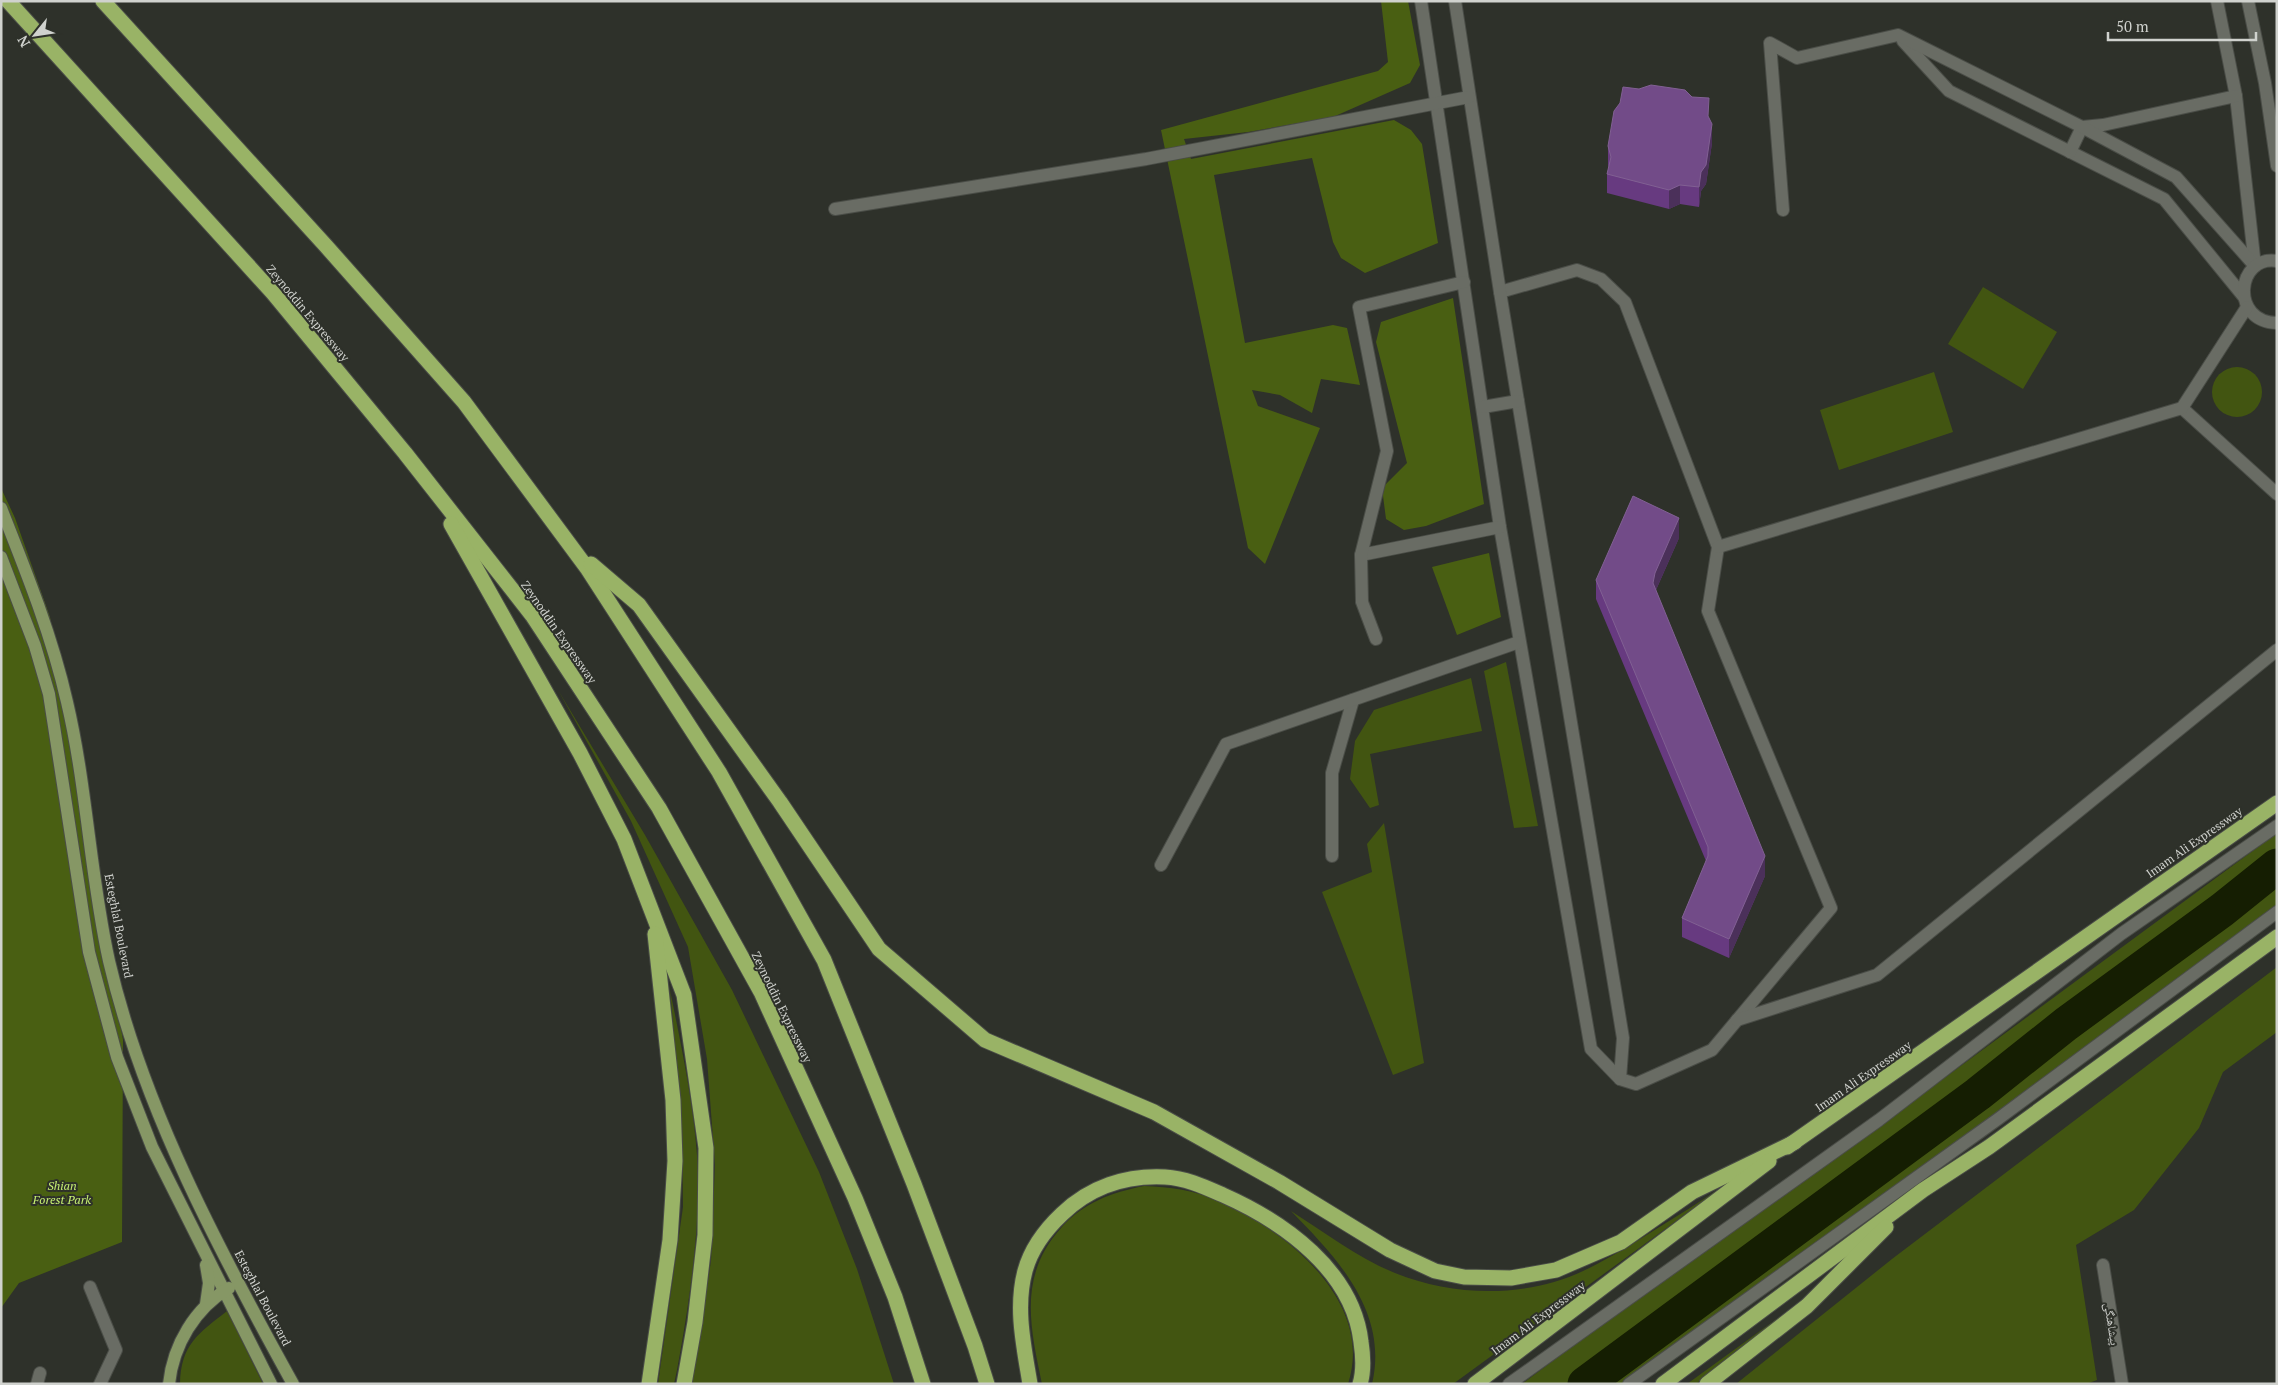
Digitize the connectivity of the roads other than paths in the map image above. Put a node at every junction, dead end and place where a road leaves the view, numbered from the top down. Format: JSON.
{"nodes":[{"id":1,"x":8,"y":1,"type":"edge"},
{"id":2,"x":103,"y":1,"type":"edge"},
{"id":3,"x":1421,"y":1,"type":"edge"},
{"id":4,"x":1455,"y":1,"type":"edge"},
{"id":5,"x":2217,"y":1,"type":"edge"},
{"id":6,"x":2248,"y":1,"type":"edge"},
{"id":7,"x":1898,"y":36,"type":"junction"},
{"id":8,"x":1469,"y":96,"type":"junction"},
{"id":9,"x":2236,"y":96,"type":"junction"},
{"id":10,"x":1437,"y":102,"type":"junction"},
{"id":11,"x":2082,"y":127,"type":"junction"},
{"id":12,"x":2070,"y":152,"type":"junction"},
{"id":13,"x":2277,"y":166,"type":"edge"},
{"id":14,"x":835,"y":209,"type":"dead end"},
{"id":15,"x":1782,"y":210,"type":"dead end"},
{"id":16,"x":2277,"y":261,"type":"edge"},
{"id":17,"x":2255,"y":266,"type":"junction"},
{"id":18,"x":1464,"y":282,"type":"junction"},
{"id":19,"x":1500,"y":292,"type":"junction"},
{"id":20,"x":2246,"y":302,"type":"junction"},
{"id":21,"x":2276,"y":327,"type":"edge"},
{"id":22,"x":1518,"y":401,"type":"junction"},
{"id":23,"x":1483,"y":407,"type":"junction"},
{"id":24,"x":2182,"y":408,"type":"junction"},
{"id":25,"x":425,"y":480,"type":"junction"},
{"id":26,"x":2277,"y":494,"type":"edge"},
{"id":27,"x":1,"y":508,"type":"edge"},
{"id":28,"x":1500,"y":527,"type":"junction"},
{"id":29,"x":1718,"y":547,"type":"junction"},
{"id":30,"x":575,"y":550,"type":"junction"},
{"id":31,"x":1361,"y":555,"type":"junction"},
{"id":32,"x":1,"y":557,"type":"edge"},
{"id":33,"x":1376,"y":639,"type":"dead end"},
{"id":34,"x":1519,"y":642,"type":"junction"},
{"id":35,"x":2277,"y":650,"type":"edge"},
{"id":36,"x":1353,"y":700,"type":"junction"},
{"id":37,"x":2277,"y":803,"type":"edge"},
{"id":38,"x":2277,"y":826,"type":"edge"},
{"id":39,"x":1332,"y":856,"type":"dead end"},
{"id":40,"x":1160,"y":865,"type":"dead end"},
{"id":41,"x":2277,"y":912,"type":"edge"},
{"id":42,"x":654,"y":915,"type":"junction"},
{"id":43,"x":2277,"y":938,"type":"edge"},
{"id":44,"x":1737,"y":1020,"type":"junction"},
{"id":45,"x":1620,"y":1079,"type":"junction"},
{"id":46,"x":1795,"y":1142,"type":"junction"},
{"id":47,"x":1923,"y":1190,"type":"junction"},
{"id":48,"x":204,"y":1252,"type":"junction"},
{"id":49,"x":2103,"y":1265,"type":"dead end"},
{"id":50,"x":238,"y":1282,"type":"junction"},
{"id":51,"x":90,"y":1287,"type":"dead end"},
{"id":52,"x":224,"y":1291,"type":"junction"},
{"id":53,"x":206,"y":1304,"type":"junction"},
{"id":54,"x":100,"y":1384,"type":"edge"},
{"id":55,"x":169,"y":1384,"type":"edge"},
{"id":56,"x":271,"y":1384,"type":"edge"},
{"id":57,"x":293,"y":1384,"type":"edge"},
{"id":58,"x":649,"y":1384,"type":"edge"},
{"id":59,"x":684,"y":1384,"type":"edge"},
{"id":60,"x":923,"y":1384,"type":"edge"},
{"id":61,"x":987,"y":1384,"type":"edge"},
{"id":62,"x":1030,"y":1384,"type":"edge"},
{"id":63,"x":1360,"y":1384,"type":"edge"},
{"id":64,"x":1475,"y":1384,"type":"edge"},
{"id":65,"x":1510,"y":1384,"type":"edge"},
{"id":66,"x":1629,"y":1384,"type":"edge"},
{"id":67,"x":1664,"y":1384,"type":"edge"},
{"id":68,"x":1707,"y":1384,"type":"edge"},
{"id":69,"x":2122,"y":1384,"type":"edge"}],
"edges":[{"from":1,"to":25,"type":"highway","name":"Zeynoddin Expressway"},
{"from":2,"to":30,"type":"highway"},
{"from":3,"to":10,"type":"street"},
{"from":4,"to":8,"type":"street"},
{"from":5,"to":9,"type":"street"},
{"from":6,"to":13,"type":"street"},
{"from":7,"to":11,"type":"street"},
{"from":7,"to":12,"type":"street"},
{"from":7,"to":15,"type":"street"},
{"from":8,"to":10,"type":"street"},
{"from":8,"to":19,"type":"street"},
{"from":9,"to":11,"type":"street"},
{"from":9,"to":17,"type":"street"},
{"from":10,"to":14,"type":"street"},
{"from":10,"to":18,"type":"street"},
{"from":11,"to":12,"type":"street"},
{"from":11,"to":17,"type":"street"},
{"from":12,"to":20,"type":"street"},
{"from":16,"to":17,"type":"street"},
{"from":17,"to":20,"type":"street"},
{"from":18,"to":23,"type":"street"},
{"from":18,"to":31,"type":"street"},
{"from":19,"to":22,"type":"street"},
{"from":19,"to":29,"type":"street"},
{"from":20,"to":21,"type":"street"},
{"from":20,"to":24,"type":"street"},
{"from":22,"to":23,"type":"street"},
{"from":22,"to":45,"type":"street"},
{"from":23,"to":28,"type":"street"},
{"from":24,"to":26,"type":"street"},
{"from":24,"to":29,"type":"street"},
{"from":25,"to":42,"type":"highway"},
{"from":25,"to":60,"type":"highway","name":"Zeynoddin Expressway"},
{"from":27,"to":50,"type":"main road","name":"Esteghlal Boulevard"},
{"from":28,"to":31,"type":"street"},
{"from":28,"to":34,"type":"street"},
{"from":29,"to":44,"type":"street"},
{"from":30,"to":46,"type":"highway"},
{"from":30,"to":61,"type":"highway"},
{"from":31,"to":33,"type":"street"},
{"from":32,"to":48,"type":"main road"},
{"from":34,"to":36,"type":"street"},
{"from":34,"to":45,"type":"street"},
{"from":35,"to":44,"type":"street"},
{"from":36,"to":39,"type":"street"},
{"from":36,"to":40,"type":"street"},
{"from":37,"to":46,"type":"highway","name":"Imam Ali Expressway"},
{"from":38,"to":65,"type":"street"},
{"from":41,"to":66,"type":"street"},
{"from":42,"to":58,"type":"highway"},
{"from":42,"to":59,"type":"highway"},
{"from":43,"to":47,"type":"highway"},
{"from":44,"to":45,"type":"street"},
{"from":46,"to":64,"type":"highway","name":"Imam Ali Expressway"},
{"from":47,"to":67,"type":"highway"},
{"from":47,"to":68,"type":"highway"},
{"from":48,"to":52,"type":"main road"},
{"from":48,"to":53,"type":"main road"},
{"from":49,"to":69,"type":"street","name":"پیشاهنگی"},
{"from":50,"to":52,"type":"main road"},
{"from":50,"to":57,"type":"main road","name":"Esteghlal Boulevard"},
{"from":51,"to":54,"type":"street"},
{"from":52,"to":53,"type":"main road"},
{"from":52,"to":56,"type":"main road"},
{"from":53,"to":55,"type":"main road"},
{"from":62,"to":63,"type":"highway"}]}
